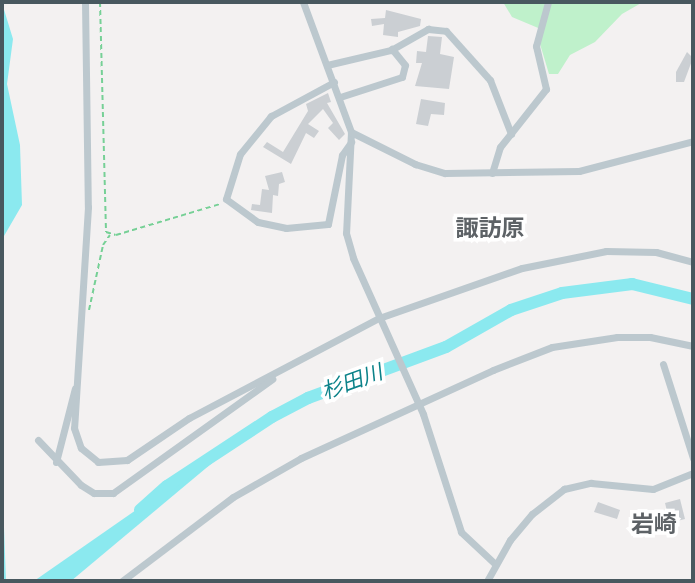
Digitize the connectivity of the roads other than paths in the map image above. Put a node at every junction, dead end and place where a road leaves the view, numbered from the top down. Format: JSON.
{"nodes":[{"id":1,"x":85,"y":2,"type":"edge"},
{"id":2,"x":303,"y":2,"type":"edge"},
{"id":3,"x":548,"y":2,"type":"edge"},
{"id":4,"x":392,"y":49,"type":"junction"},
{"id":5,"x":327,"y":65,"type":"junction"},
{"id":6,"x":334,"y":82,"type":"junction"},
{"id":7,"x":340,"y":97,"type":"junction"},
{"id":8,"x":351,"y":132,"type":"junction"},
{"id":9,"x":511,"y":134,"type":"junction"},
{"id":10,"x":693,"y":141,"type":"edge"},
{"id":11,"x":351,"y":142,"type":"junction"},
{"id":12,"x":492,"y":173,"type":"junction"},
{"id":13,"x":693,"y":262,"type":"edge"},
{"id":14,"x":379,"y":318,"type":"junction"},
{"id":15,"x":693,"y":346,"type":"edge"},
{"id":16,"x":663,"y":364,"type":"dead end"},
{"id":17,"x":277,"y":373,"type":"junction"},
{"id":18,"x":77,"y":385,"type":"junction"},
{"id":19,"x":417,"y":402,"type":"junction"},
{"id":20,"x":38,"y":440,"type":"dead end"},
{"id":21,"x":693,"y":458,"type":"edge"},
{"id":22,"x":56,"y":462,"type":"junction"},
{"id":23,"x":693,"y":473,"type":"edge"},
{"id":24,"x":494,"y":563,"type":"junction"},
{"id":25,"x":121,"y":581,"type":"edge"},
{"id":26,"x":487,"y":581,"type":"edge"}],
"edges":[{"from":1,"to":18,"type":"street"},
{"from":2,"to":5,"type":"street"},
{"from":3,"to":9,"type":"street"},
{"from":4,"to":5,"type":"street"},
{"from":4,"to":7,"type":"street"},
{"from":4,"to":9,"type":"street"},
{"from":5,"to":6,"type":"street"},
{"from":6,"to":7,"type":"street"},
{"from":6,"to":11,"type":"street"},
{"from":7,"to":8,"type":"street"},
{"from":8,"to":11,"type":"street"},
{"from":8,"to":12,"type":"street"},
{"from":9,"to":12,"type":"street"},
{"from":10,"to":12,"type":"street"},
{"from":11,"to":14,"type":"street"},
{"from":13,"to":14,"type":"street"},
{"from":14,"to":17,"type":"street"},
{"from":14,"to":19,"type":"street"},
{"from":15,"to":19,"type":"street"},
{"from":16,"to":21,"type":"street"},
{"from":17,"to":18,"type":"street"},
{"from":17,"to":22,"type":"street"},
{"from":18,"to":22,"type":"street"},
{"from":19,"to":24,"type":"street"},
{"from":19,"to":25,"type":"street"},
{"from":20,"to":22,"type":"street"},
{"from":23,"to":24,"type":"street"},
{"from":24,"to":26,"type":"street"}]}
